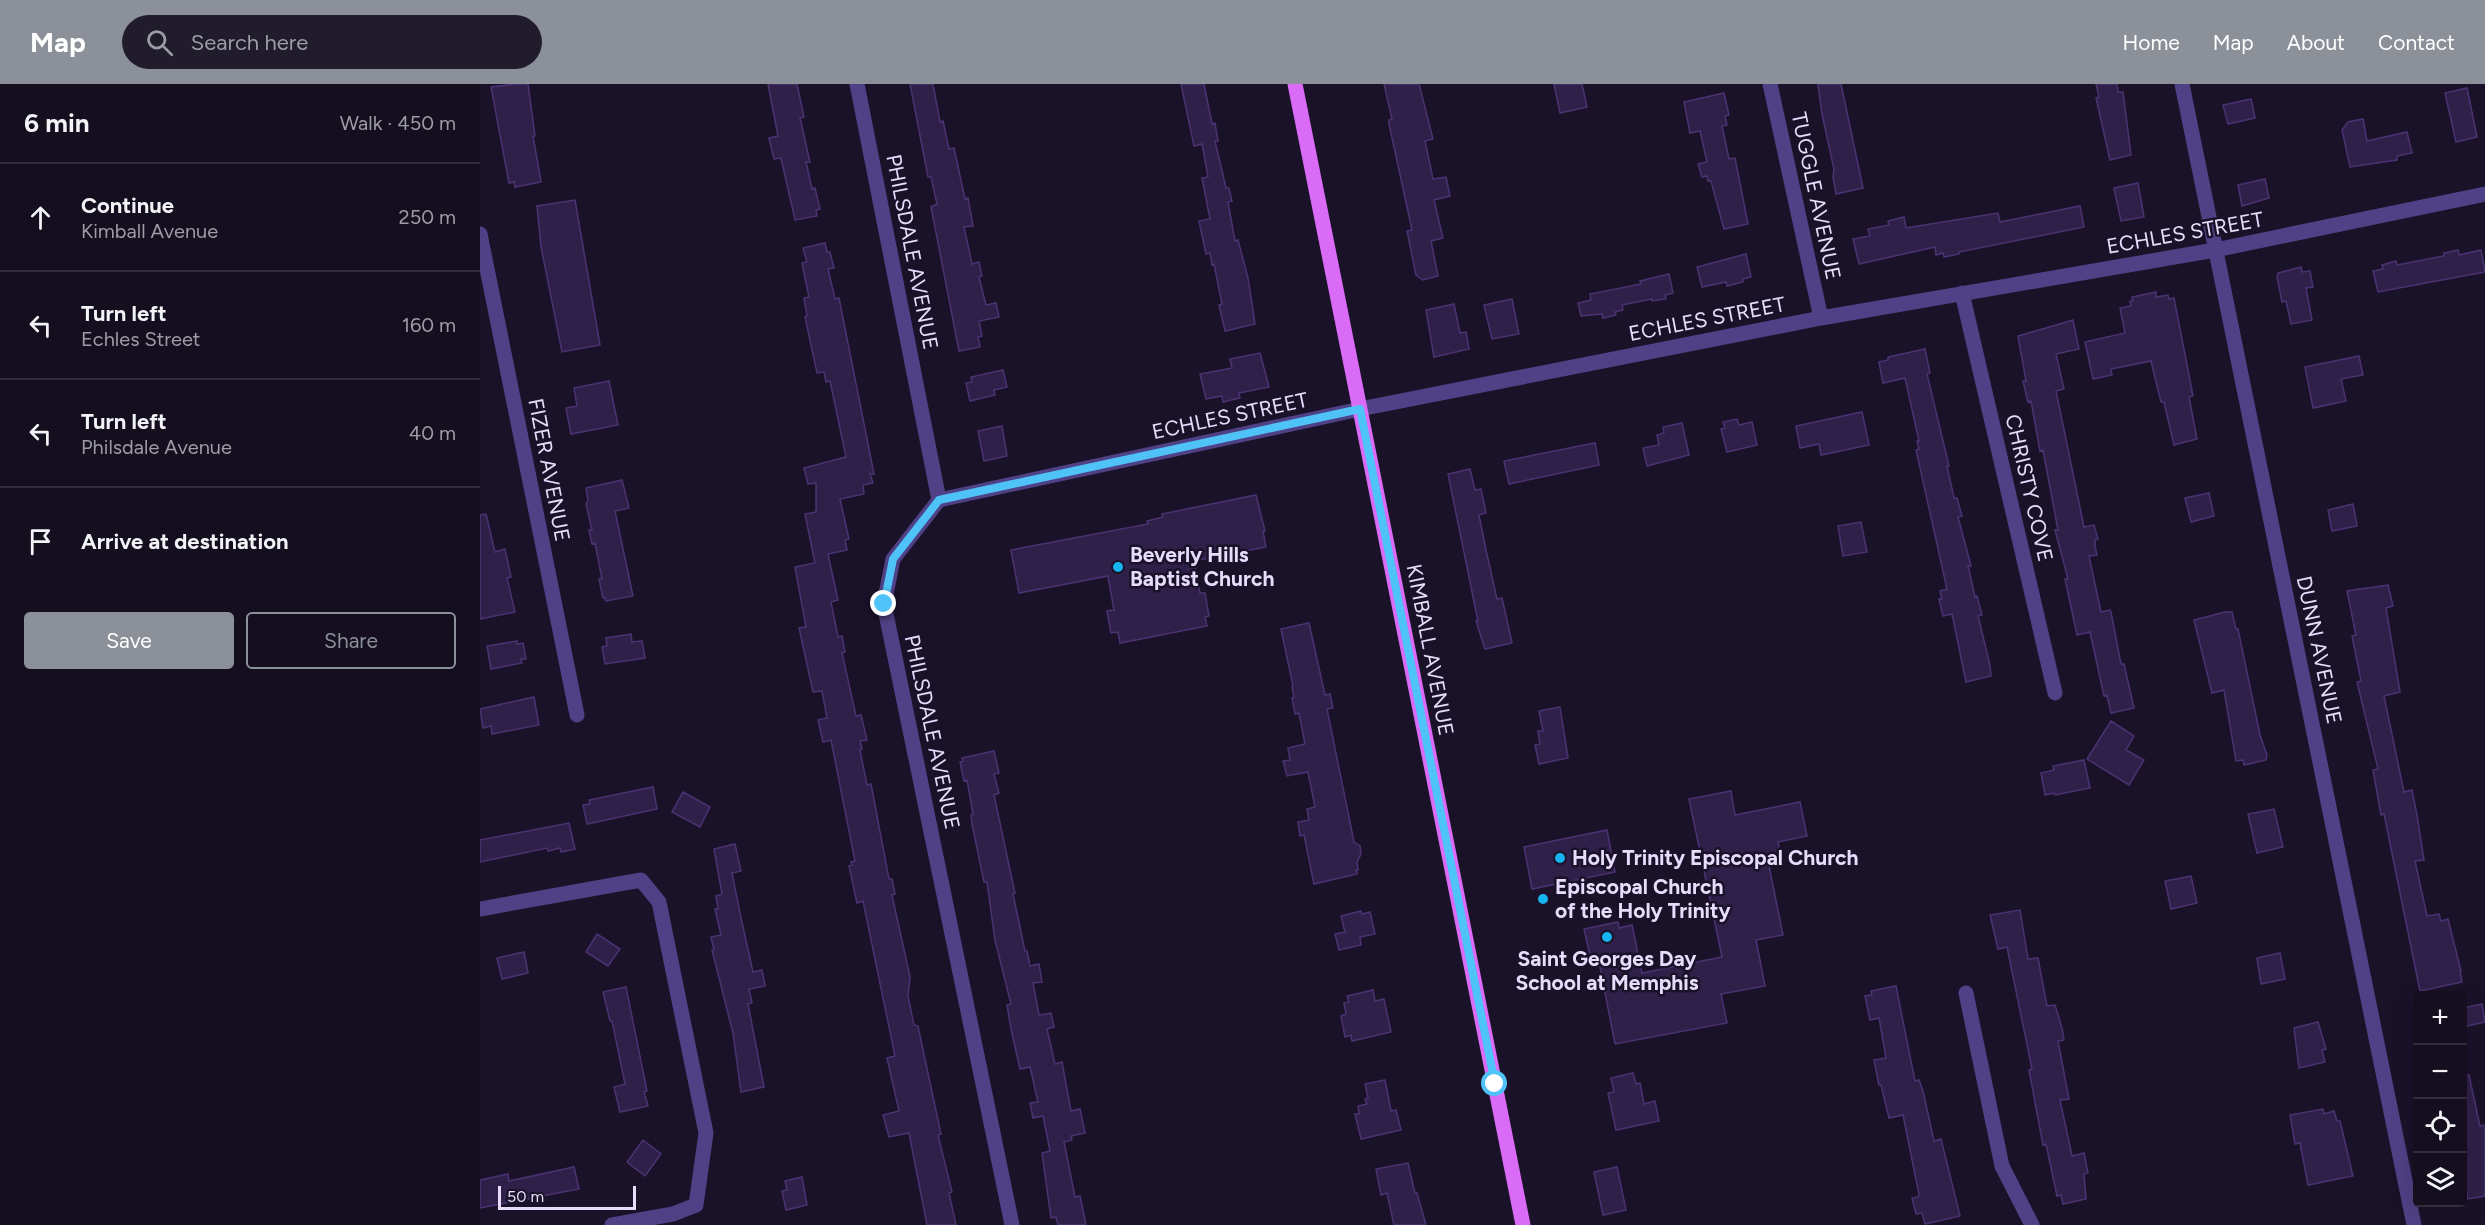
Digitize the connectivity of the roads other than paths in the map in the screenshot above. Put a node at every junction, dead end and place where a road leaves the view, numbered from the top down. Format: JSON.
{"nodes":[{"id":1,"x":857,"y":84,"type":"edge"},
{"id":2,"x":1294,"y":84,"type":"edge"},
{"id":3,"x":1770,"y":84,"type":"edge"},
{"id":4,"x":2182,"y":84,"type":"edge"},
{"id":5,"x":2485,"y":194,"type":"edge"},
{"id":6,"x":480,"y":234,"type":"edge"},
{"id":7,"x":2216,"y":250,"type":"junction"},
{"id":8,"x":1962,"y":293,"type":"junction"},
{"id":9,"x":1821,"y":318,"type":"junction"},
{"id":10,"x":1360,"y":409,"type":"junction"},
{"id":11,"x":939,"y":500,"type":"junction"},
{"id":12,"x":2055,"y":693,"type":"dead end"},
{"id":13,"x":577,"y":715,"type":"dead end"},
{"id":14,"x":480,"y":909,"type":"edge"},
{"id":15,"x":1966,"y":993,"type":"dead end"},
{"id":16,"x":612,"y":1225,"type":"edge"},
{"id":17,"x":1012,"y":1225,"type":"edge"},
{"id":18,"x":1523,"y":1225,"type":"edge"},
{"id":19,"x":2032,"y":1225,"type":"edge"},
{"id":20,"x":2414,"y":1225,"type":"edge"}],
"edges":[{"from":1,"to":11,"type":"street","name":"PHILSDALE AVENUE"},
{"from":2,"to":10,"type":"main road","name":"KIMBALL AVENUE"},
{"from":3,"to":9,"type":"street","name":"TUGGLE AVENUE"},
{"from":4,"to":7,"type":"street","name":"DUNN AVENUE"},
{"from":5,"to":7,"type":"street","name":"ECHLES STREET"},
{"from":6,"to":13,"type":"street","name":"FIZER AVENUE"},
{"from":7,"to":8,"type":"street","name":"ECHLES STREET"},
{"from":7,"to":20,"type":"street","name":"DUNN AVENUE"},
{"from":8,"to":9,"type":"street","name":"ECHLES STREET"},
{"from":8,"to":12,"type":"street","name":"CHRISTY COVE"},
{"from":9,"to":10,"type":"street","name":"ECHLES STREET"},
{"from":10,"to":11,"type":"street","name":"ECHLES STREET"},
{"from":10,"to":18,"type":"main road","name":"KIMBALL AVENUE"},
{"from":11,"to":17,"type":"street","name":"PHILSDALE AVENUE"},
{"from":14,"to":16,"type":"street"},
{"from":15,"to":19,"type":"street"}]}
